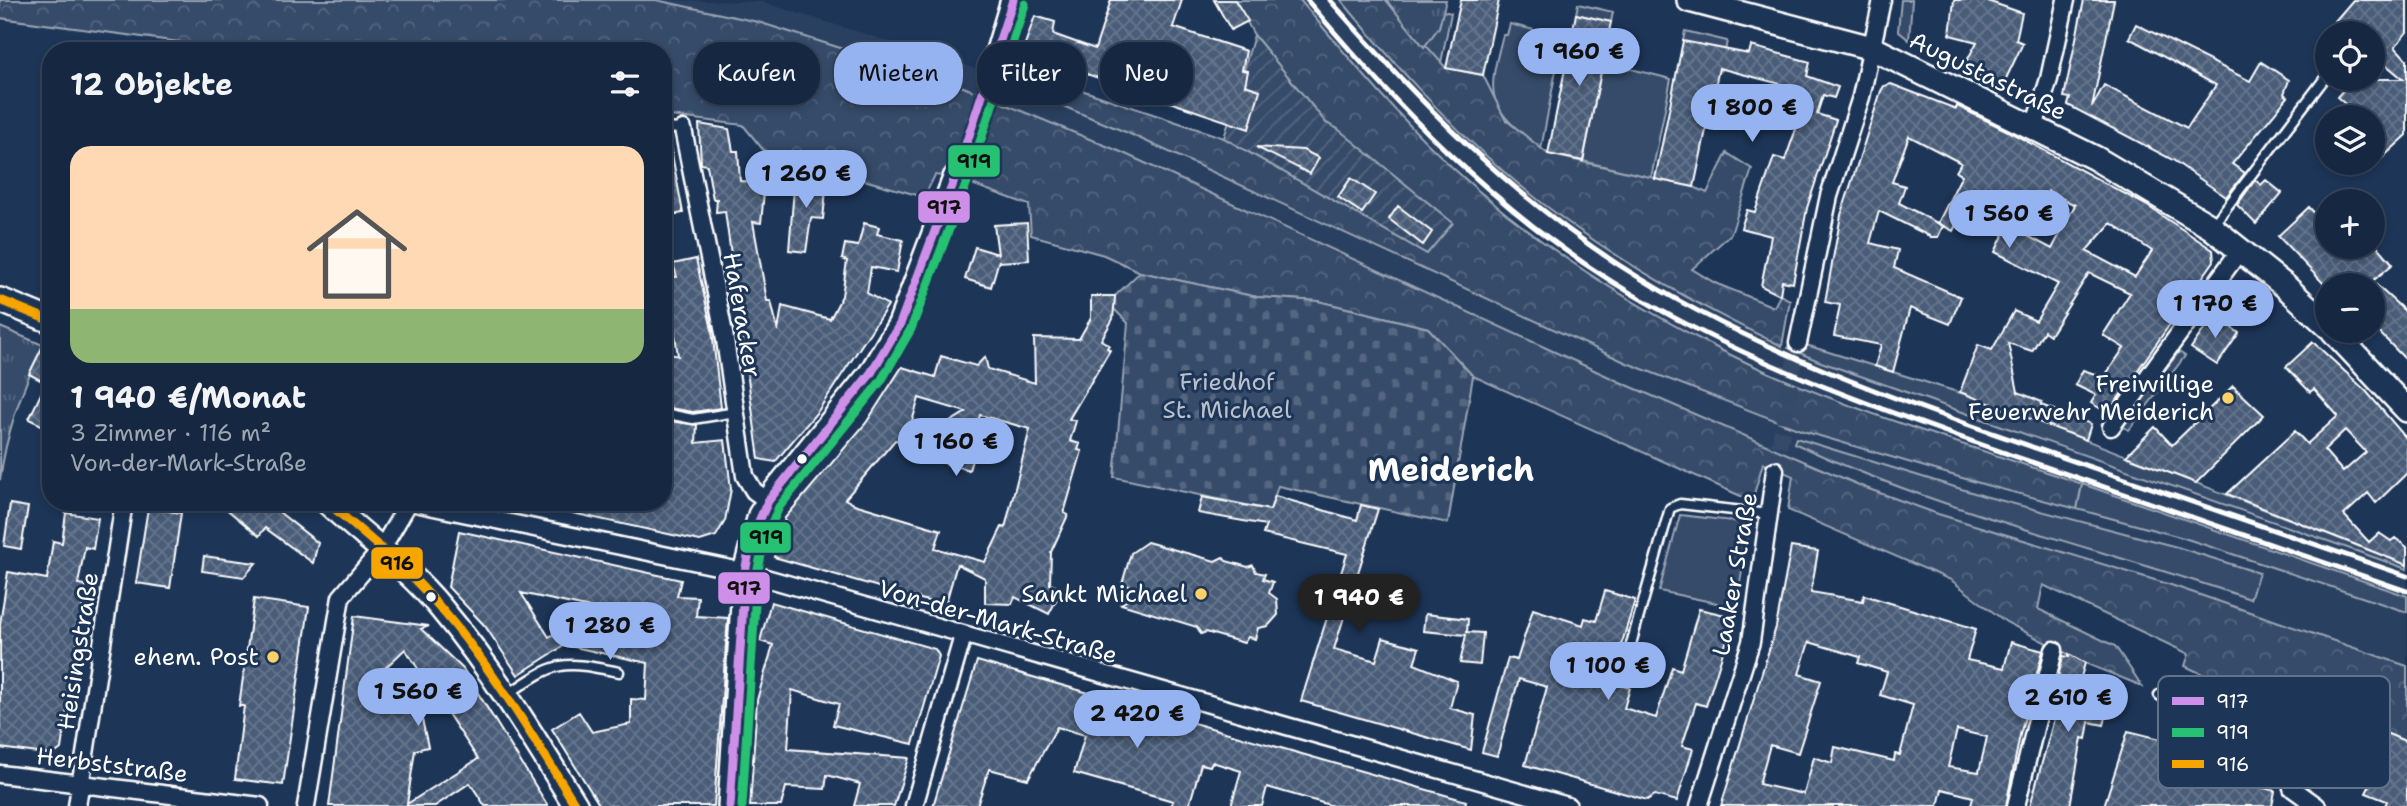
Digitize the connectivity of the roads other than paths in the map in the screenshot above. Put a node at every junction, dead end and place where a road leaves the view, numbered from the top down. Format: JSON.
{"nodes":[{"id":1,"x":1013,"y":0,"type":"edge"},
{"id":2,"x":1689,"y":0,"type":"edge"},
{"id":3,"x":1882,"y":0,"type":"edge"},
{"id":4,"x":2066,"y":0,"type":"edge"},
{"id":5,"x":1001,"y":42,"type":"tunnel mouth"},
{"id":6,"x":1872,"y":48,"type":"junction"},
{"id":7,"x":2315,"y":91,"type":"edge"},
{"id":8,"x":2034,"y":127,"type":"junction"},
{"id":9,"x":672,"y":128,"type":"edge"},
{"id":10,"x":683,"y":129,"type":"joint"},
{"id":11,"x":956,"y":178,"type":"tunnel mouth"},
{"id":12,"x":2211,"y":227,"type":"junction"},
{"id":13,"x":2241,"y":249,"type":"junction"},
{"id":14,"x":0,"y":300,"type":"edge"},
{"id":15,"x":2315,"y":314,"type":"edge"},
{"id":16,"x":42,"y":317,"type":"edge"},
{"id":17,"x":1798,"y":343,"type":"tunnel mouth"},
{"id":18,"x":2344,"y":343,"type":"edge"},
{"id":19,"x":2407,"y":410,"type":"edge"},
{"id":20,"x":736,"y":412,"type":"junction"},
{"id":21,"x":672,"y":415,"type":"edge"},
{"id":22,"x":2111,"y":427,"type":"dead end"},
{"id":23,"x":1775,"y":470,"type":"tunnel mouth"},
{"id":24,"x":768,"y":502,"type":"junction"},
{"id":25,"x":123,"y":511,"type":"edge"},
{"id":26,"x":337,"y":511,"type":"edge"},
{"id":27,"x":404,"y":511,"type":"edge"},
{"id":28,"x":453,"y":511,"type":"edge"},
{"id":29,"x":1769,"y":514,"type":"junction"},
{"id":30,"x":380,"y":550,"type":"junction"},
{"id":31,"x":745,"y":572,"type":"junction"},
{"id":32,"x":963,"y":636,"type":"junction"},
{"id":33,"x":1631,"y":644,"type":"dead end"},
{"id":34,"x":2054,"y":650,"type":"dead end"},
{"id":35,"x":619,"y":672,"type":"dead end"},
{"id":36,"x":507,"y":695,"type":"junction"},
{"id":37,"x":0,"y":774,"type":"edge"},
{"id":38,"x":81,"y":783,"type":"junction"},
{"id":39,"x":2292,"y":788,"type":"edge"},
{"id":40,"x":77,"y":806,"type":"edge"},
{"id":41,"x":260,"y":806,"type":"edge"},
{"id":42,"x":306,"y":806,"type":"edge"},
{"id":43,"x":576,"y":806,"type":"edge"},
{"id":44,"x":730,"y":806,"type":"edge"},
{"id":45,"x":914,"y":806,"type":"edge"},
{"id":46,"x":1568,"y":806,"type":"edge"},
{"id":47,"x":1699,"y":806,"type":"edge"},
{"id":48,"x":2016,"y":806,"type":"edge"},
{"id":49,"x":2317,"y":806,"type":"edge"}],
"edges":[{"from":1,"to":5,"type":"street"},
{"from":2,"to":6,"type":"street","name":"Augustastraße"},
{"from":3,"to":6,"type":"street"},
{"from":4,"to":8,"type":"street"},
{"from":6,"to":8,"type":"street","name":"Augustastraße"},
{"from":6,"to":17,"type":"street"},
{"from":7,"to":12,"type":"lane"},
{"from":8,"to":12,"type":"street","name":"Augustastraße"},
{"from":9,"to":10,"type":"lane"},
{"from":10,"to":20,"type":"street","name":"Haferacker"},
{"from":11,"to":24,"type":"street"},
{"from":12,"to":13,"type":"street","name":"Augustastraße"},
{"from":13,"to":15,"type":"street","name":"Augustastraße"},
{"from":13,"to":22,"type":"street"},
{"from":14,"to":16,"type":"street"},
{"from":18,"to":19,"type":"street"},
{"from":20,"to":21,"type":"lane"},
{"from":20,"to":24,"type":"street","name":"Haferacker"},
{"from":23,"to":29,"type":"street","name":"Laaker Straße"},
{"from":24,"to":31,"type":"street"},
{"from":25,"to":38,"type":"street","name":"Heisingstraße"},
{"from":26,"to":30,"type":"street"},
{"from":27,"to":30,"type":"street"},
{"from":28,"to":31,"type":"street","name":"Von-der-Mark-Straße"},
{"from":29,"to":33,"type":"lane"},
{"from":29,"to":47,"type":"street","name":"Laaker Straße"},
{"from":30,"to":36,"type":"street"},
{"from":30,"to":42,"type":"street"},
{"from":31,"to":32,"type":"street","name":"Von-der-Mark-Straße"},
{"from":31,"to":44,"type":"street"},
{"from":32,"to":45,"type":"street"},
{"from":32,"to":46,"type":"street","name":"Von-der-Mark-Straße"},
{"from":34,"to":48,"type":"street"},
{"from":35,"to":36,"type":"lane"},
{"from":36,"to":43,"type":"street"},
{"from":37,"to":38,"type":"street","name":"Herbststraße"},
{"from":38,"to":40,"type":"street","name":"Heisingstraße"},
{"from":38,"to":41,"type":"street","name":"Herbststraße"},
{"from":39,"to":49,"type":"street"}]}
